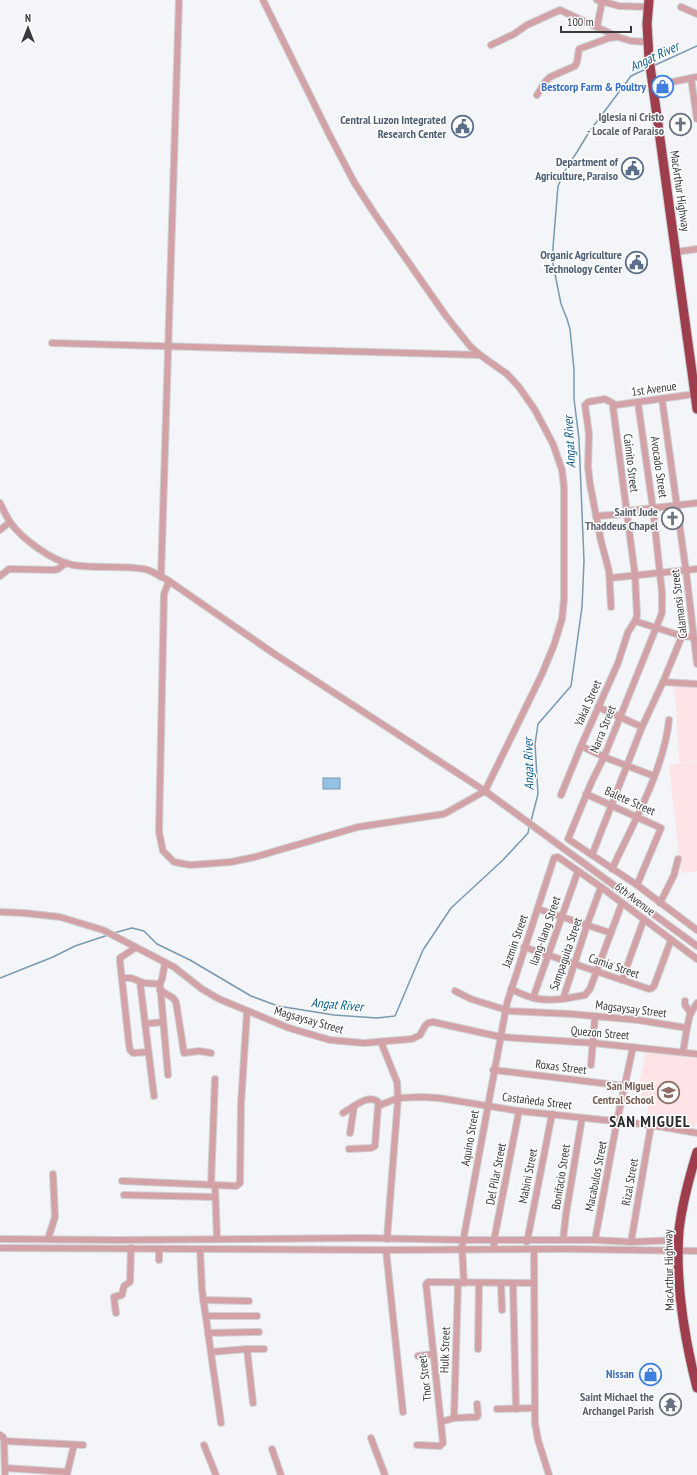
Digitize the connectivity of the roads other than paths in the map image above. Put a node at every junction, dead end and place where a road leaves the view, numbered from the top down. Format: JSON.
{"nodes":[{"id":1,"x":179,"y":0,"type":"edge"},
{"id":2,"x":263,"y":0,"type":"edge"},
{"id":3,"x":600,"y":1,"type":"edge"},
{"id":4,"x":649,"y":4,"type":"edge"},
{"id":5,"x":681,"y":7,"type":"dead end"},
{"id":6,"x":697,"y":14,"type":"edge"},
{"id":7,"x":597,"y":27,"type":"junction"},
{"id":8,"x":618,"y":37,"type":"junction"},
{"id":9,"x":648,"y":42,"type":"junction"},
{"id":10,"x":491,"y":44,"type":"dead end"},
{"id":11,"x":694,"y":77,"type":"edge"},
{"id":12,"x":652,"y":81,"type":"junction"},
{"id":13,"x":537,"y":95,"type":"dead end"},
{"id":14,"x":697,"y":119,"type":"edge"},
{"id":15,"x":697,"y":249,"type":"edge"},
{"id":16,"x":676,"y":252,"type":"junction"},
{"id":17,"x":52,"y":343,"type":"dead end"},
{"id":18,"x":168,"y":346,"type":"junction"},
{"id":19,"x":480,"y":355,"type":"junction"},
{"id":20,"x":696,"y":397,"type":"edge"},
{"id":21,"x":662,"y":399,"type":"junction"},
{"id":22,"x":638,"y":403,"type":"junction"},
{"id":23,"x":616,"y":405,"type":"junction"},
{"id":24,"x":697,"y":409,"type":"edge"},
{"id":25,"x":0,"y":502,"type":"edge"},
{"id":26,"x":697,"y":503,"type":"edge"},
{"id":27,"x":677,"y":506,"type":"junction"},
{"id":28,"x":654,"y":509,"type":"junction"},
{"id":29,"x":627,"y":512,"type":"junction"},
{"id":30,"x":596,"y":516,"type":"junction"},
{"id":31,"x":10,"y":522,"type":"junction"},
{"id":32,"x":0,"y":530,"type":"edge"},
{"id":33,"x":66,"y":563,"type":"junction"},
{"id":34,"x":697,"y":569,"type":"edge"},
{"id":35,"x":686,"y":571,"type":"junction"},
{"id":36,"x":660,"y":573,"type":"junction"},
{"id":37,"x":0,"y":576,"type":"edge"},
{"id":38,"x":635,"y":576,"type":"junction"},
{"id":39,"x":161,"y":577,"type":"junction"},
{"id":40,"x":610,"y":578,"type":"junction"},
{"id":41,"x":169,"y":582,"type":"junction"},
{"id":42,"x":611,"y":607,"type":"dead end"},
{"id":43,"x":635,"y":621,"type":"junction"},
{"id":44,"x":657,"y":628,"type":"junction"},
{"id":45,"x":682,"y":636,"type":"junction"},
{"id":46,"x":694,"y":636,"type":"junction"},
{"id":47,"x":697,"y":664,"type":"edge"},
{"id":48,"x":663,"y":682,"type":"junction"},
{"id":49,"x":697,"y":684,"type":"edge"},
{"id":50,"x":598,"y":707,"type":"junction"},
{"id":51,"x":620,"y":716,"type":"junction"},
{"id":52,"x":669,"y":720,"type":"dead end"},
{"id":53,"x":642,"y":727,"type":"junction"},
{"id":54,"x":581,"y":746,"type":"junction"},
{"id":55,"x":604,"y":757,"type":"junction"},
{"id":56,"x":627,"y":766,"type":"junction"},
{"id":57,"x":654,"y":776,"type":"junction"},
{"id":58,"x":485,"y":791,"type":"junction"},
{"id":59,"x":586,"y":794,"type":"junction"},
{"id":60,"x":561,"y":795,"type":"dead end"},
{"id":61,"x":610,"y":806,"type":"junction"},
{"id":62,"x":637,"y":816,"type":"junction"},
{"id":63,"x":592,"y":855,"type":"junction"},
{"id":64,"x":558,"y":858,"type":"joint"},
{"id":65,"x":678,"y":859,"type":"dead end"},
{"id":66,"x":612,"y":869,"type":"junction"},
{"id":67,"x":578,"y":871,"type":"junction"},
{"id":68,"x":637,"y":885,"type":"junction"},
{"id":69,"x":601,"y":887,"type":"junction"},
{"id":70,"x":622,"y":903,"type":"junction"},
{"id":71,"x":660,"y":903,"type":"junction"},
{"id":72,"x":538,"y":908,"type":"junction"},
{"id":73,"x":0,"y":912,"type":"edge"},
{"id":74,"x":562,"y":916,"type":"junction"},
{"id":75,"x":678,"y":916,"type":"junction"},
{"id":76,"x":644,"y":919,"type":"junction"},
{"id":77,"x":587,"y":925,"type":"junction"},
{"id":78,"x":668,"y":925,"type":"junction"},
{"id":79,"x":697,"y":930,"type":"edge"},
{"id":80,"x":611,"y":933,"type":"junction"},
{"id":81,"x":671,"y":940,"type":"junction"},
{"id":82,"x":697,"y":946,"type":"edge"},
{"id":83,"x":524,"y":947,"type":"junction"},
{"id":84,"x":136,"y":948,"type":"junction"},
{"id":85,"x":549,"y":955,"type":"junction"},
{"id":86,"x":697,"y":959,"type":"edge"},
{"id":87,"x":166,"y":963,"type":"junction"},
{"id":88,"x":574,"y":964,"type":"junction"},
{"id":89,"x":174,"y":968,"type":"junction"},
{"id":90,"x":598,"y":972,"type":"junction"},
{"id":91,"x":122,"y":978,"type":"junction"},
{"id":92,"x":622,"y":980,"type":"junction"},
{"id":93,"x":140,"y":982,"type":"junction"},
{"id":94,"x":161,"y":984,"type":"junction"},
{"id":95,"x":510,"y":989,"type":"junction"},
{"id":96,"x":455,"y":991,"type":"dead end"},
{"id":97,"x":533,"y":998,"type":"junction"},
{"id":98,"x":563,"y":999,"type":"junction"},
{"id":99,"x":685,"y":1001,"type":"dead end"},
{"id":100,"x":697,"y":1003,"type":"edge"},
{"id":101,"x":506,"y":1010,"type":"junction"},
{"id":102,"x":247,"y":1011,"type":"junction"},
{"id":103,"x":691,"y":1013,"type":"junction"},
{"id":104,"x":595,"y":1016,"type":"junction"},
{"id":105,"x":163,"y":1022,"type":"junction"},
{"id":106,"x":145,"y":1024,"type":"junction"},
{"id":107,"x":687,"y":1028,"type":"junction"},
{"id":108,"x":501,"y":1037,"type":"junction"},
{"id":109,"x":381,"y":1042,"type":"junction"},
{"id":110,"x":593,"y":1043,"type":"junction"},
{"id":111,"x":633,"y":1047,"type":"junction"},
{"id":112,"x":148,"y":1052,"type":"junction"},
{"id":113,"x":683,"y":1052,"type":"junction"},
{"id":114,"x":211,"y":1053,"type":"dead end"},
{"id":115,"x":697,"y":1054,"type":"edge"},
{"id":116,"x":591,"y":1065,"type":"dead end"},
{"id":117,"x":493,"y":1070,"type":"junction"},
{"id":118,"x":168,"y":1075,"type":"dead end"},
{"id":119,"x":215,"y":1078,"type":"dead end"},
{"id":120,"x":625,"y":1086,"type":"junction"},
{"id":121,"x":154,"y":1096,"type":"dead end"},
{"id":122,"x":398,"y":1098,"type":"junction"},
{"id":123,"x":380,"y":1104,"type":"junction"},
{"id":124,"x":487,"y":1106,"type":"junction"},
{"id":125,"x":354,"y":1107,"type":"junction"},
{"id":126,"x":519,"y":1111,"type":"junction"},
{"id":127,"x":343,"y":1113,"type":"dead end"},
{"id":128,"x":552,"y":1114,"type":"junction"},
{"id":129,"x":582,"y":1118,"type":"junction"},
{"id":130,"x":617,"y":1121,"type":"junction"},
{"id":131,"x":651,"y":1125,"type":"junction"},
{"id":132,"x":350,"y":1133,"type":"dead end"},
{"id":133,"x":697,"y":1133,"type":"edge"},
{"id":134,"x":349,"y":1149,"type":"dead end"},
{"id":135,"x":697,"y":1152,"type":"edge"},
{"id":136,"x":53,"y":1174,"type":"dead end"},
{"id":137,"x":122,"y":1181,"type":"dead end"},
{"id":138,"x":213,"y":1185,"type":"junction"},
{"id":139,"x":124,"y":1195,"type":"dead end"},
{"id":140,"x":215,"y":1196,"type":"junction"},
{"id":141,"x":0,"y":1239,"type":"edge"},
{"id":142,"x":48,"y":1239,"type":"junction"},
{"id":143,"x":387,"y":1239,"type":"junction"},
{"id":144,"x":595,"y":1240,"type":"junction"},
{"id":145,"x":632,"y":1242,"type":"junction"},
{"id":146,"x":24,"y":1243,"type":"junction"},
{"id":147,"x":213,"y":1243,"type":"junction"},
{"id":148,"x":117,"y":1244,"type":"junction"},
{"id":149,"x":567,"y":1244,"type":"junction"},
{"id":150,"x":440,"y":1245,"type":"junction"},
{"id":151,"x":462,"y":1245,"type":"junction"},
{"id":152,"x":494,"y":1245,"type":"junction"},
{"id":153,"x":528,"y":1245,"type":"junction"},
{"id":154,"x":679,"y":1245,"type":"junction"},
{"id":155,"x":0,"y":1248,"type":"edge"},
{"id":156,"x":131,"y":1248,"type":"junction"},
{"id":157,"x":159,"y":1249,"type":"junction"},
{"id":158,"x":200,"y":1249,"type":"junction"},
{"id":159,"x":386,"y":1250,"type":"junction"},
{"id":160,"x":697,"y":1251,"type":"edge"},
{"id":161,"x":159,"y":1260,"type":"dead end"},
{"id":162,"x":534,"y":1282,"type":"junction"},
{"id":163,"x":461,"y":1283,"type":"junction"},
{"id":164,"x":479,"y":1283,"type":"junction"},
{"id":165,"x":501,"y":1283,"type":"junction"},
{"id":166,"x":513,"y":1283,"type":"junction"},
{"id":167,"x":203,"y":1300,"type":"junction"},
{"id":168,"x":249,"y":1301,"type":"dead end"},
{"id":169,"x":502,"y":1310,"type":"dead end"},
{"id":170,"x":116,"y":1313,"type":"dead end"},
{"id":171,"x":206,"y":1316,"type":"junction"},
{"id":172,"x":257,"y":1316,"type":"dead end"},
{"id":173,"x":260,"y":1332,"type":"dead end"},
{"id":174,"x":208,"y":1333,"type":"junction"},
{"id":175,"x":247,"y":1349,"type":"junction"},
{"id":176,"x":264,"y":1349,"type":"dead end"},
{"id":177,"x":478,"y":1349,"type":"dead end"},
{"id":178,"x":211,"y":1352,"type":"junction"},
{"id":179,"x":433,"y":1354,"type":"junction"},
{"id":180,"x":418,"y":1356,"type":"dead end"},
{"id":181,"x":697,"y":1388,"type":"edge"},
{"id":182,"x":253,"y":1403,"type":"dead end"},
{"id":183,"x":477,"y":1404,"type":"dead end"},
{"id":184,"x":534,"y":1408,"type":"junction"},
{"id":185,"x":496,"y":1409,"type":"dead end"},
{"id":186,"x":516,"y":1409,"type":"junction"},
{"id":187,"x":403,"y":1412,"type":"dead end"},
{"id":188,"x":454,"y":1418,"type":"junction"},
{"id":189,"x":441,"y":1422,"type":"junction"},
{"id":190,"x":221,"y":1423,"type":"dead end"},
{"id":191,"x":0,"y":1435,"type":"edge"},
{"id":192,"x":371,"y":1438,"type":"dead end"},
{"id":193,"x":4,"y":1441,"type":"junction"},
{"id":194,"x":204,"y":1444,"type":"dead end"},
{"id":195,"x":74,"y":1445,"type":"junction"},
{"id":196,"x":83,"y":1445,"type":"dead end"},
{"id":197,"x":418,"y":1445,"type":"dead end"},
{"id":198,"x":272,"y":1449,"type":"dead end"},
{"id":199,"x":5,"y":1468,"type":"junction"},
{"id":200,"x":36,"y":1472,"type":"edge"},
{"id":201,"x":67,"y":1473,"type":"edge"},
{"id":202,"x":5,"y":1475,"type":"edge"},
{"id":203,"x":216,"y":1475,"type":"edge"},
{"id":204,"x":281,"y":1475,"type":"edge"},
{"id":205,"x":385,"y":1475,"type":"edge"},
{"id":206,"x":549,"y":1475,"type":"edge"}],
"edges":[{"from":1,"to":18,"type":"street"},
{"from":2,"to":19,"type":"street"},
{"from":3,"to":4,"type":"street"},
{"from":3,"to":7,"type":"street"},
{"from":4,"to":9,"type":"highway","name":"MacArthur Highway"},
{"from":5,"to":6,"type":"street"},
{"from":7,"to":8,"type":"street"},
{"from":7,"to":10,"type":"street"},
{"from":8,"to":9,"type":"street"},
{"from":8,"to":13,"type":"street"},
{"from":9,"to":12,"type":"highway","name":"MacArthur Highway"},
{"from":11,"to":12,"type":"street"},
{"from":11,"to":14,"type":"street"},
{"from":12,"to":16,"type":"highway","name":"MacArthur Highway"},
{"from":15,"to":16,"type":"street"},
{"from":16,"to":20,"type":"highway","name":"MacArthur Highway"},
{"from":17,"to":18,"type":"street"},
{"from":18,"to":19,"type":"street"},
{"from":18,"to":39,"type":"street"},
{"from":19,"to":58,"type":"street"},
{"from":20,"to":21,"type":"street","name":"1st Avenue"},
{"from":20,"to":24,"type":"highway","name":"MacArthur Highway"},
{"from":21,"to":22,"type":"street","name":"1st Avenue"},
{"from":21,"to":27,"type":"street","name":"Calamansi Street"},
{"from":22,"to":23,"type":"street","name":"1st Avenue"},
{"from":22,"to":28,"type":"street","name":"Avocado Street"},
{"from":23,"to":29,"type":"street","name":"Caimito Street"},
{"from":23,"to":30,"type":"street","name":"1st Avenue"},
{"from":25,"to":31,"type":"street"},
{"from":26,"to":27,"type":"street"},
{"from":27,"to":28,"type":"street"},
{"from":27,"to":35,"type":"street","name":"Calamansi Street"},
{"from":28,"to":29,"type":"street"},
{"from":28,"to":36,"type":"street","name":"Avocado Street"},
{"from":29,"to":30,"type":"street"},
{"from":29,"to":38,"type":"street","name":"Caimito Street"},
{"from":30,"to":40,"type":"street"},
{"from":31,"to":32,"type":"street"},
{"from":31,"to":33,"type":"street"},
{"from":33,"to":37,"type":"street"},
{"from":33,"to":39,"type":"street"},
{"from":34,"to":35,"type":"street"},
{"from":35,"to":36,"type":"street"},
{"from":35,"to":46,"type":"street","name":"Calamansi Street"},
{"from":36,"to":38,"type":"street"},
{"from":36,"to":44,"type":"street","name":"Avocado Street"},
{"from":38,"to":40,"type":"street"},
{"from":38,"to":43,"type":"street","name":"Caimito Street"},
{"from":39,"to":41,"type":"street"},
{"from":40,"to":42,"type":"street"},
{"from":41,"to":58,"type":"street"},
{"from":41,"to":58,"type":"street"},
{"from":43,"to":44,"type":"street"},
{"from":43,"to":50,"type":"street","name":"Yakal Street"},
{"from":44,"to":45,"type":"street"},
{"from":44,"to":51,"type":"street","name":"Narra Street"},
{"from":45,"to":46,"type":"street"},
{"from":45,"to":48,"type":"street"},
{"from":46,"to":47,"type":"street","name":"Calamansi Street"},
{"from":48,"to":49,"type":"street"},
{"from":48,"to":53,"type":"street"},
{"from":50,"to":51,"type":"street"},
{"from":50,"to":54,"type":"street","name":"Yakal Street"},
{"from":51,"to":53,"type":"street"},
{"from":51,"to":55,"type":"street","name":"Narra Street"},
{"from":52,"to":57,"type":"street"},
{"from":53,"to":56,"type":"street"},
{"from":54,"to":55,"type":"street"},
{"from":54,"to":60,"type":"street","name":"Yakal Street"},
{"from":55,"to":56,"type":"street"},
{"from":55,"to":59,"type":"street","name":"Narra Street"},
{"from":56,"to":57,"type":"street"},
{"from":56,"to":61,"type":"street"},
{"from":57,"to":62,"type":"street"},
{"from":58,"to":78,"type":"street"},
{"from":59,"to":61,"type":"street","name":"Balete Street"},
{"from":59,"to":63,"type":"street","name":"Narra Street"},
{"from":61,"to":62,"type":"street","name":"Balete Street"},
{"from":61,"to":63,"type":"street"},
{"from":62,"to":66,"type":"street"},
{"from":62,"to":68,"type":"street","name":"Balete Street"},
{"from":63,"to":66,"type":"street"},
{"from":64,"to":67,"type":"street","name":"6th Avenue"},
{"from":64,"to":72,"type":"street","name":"Jazmin Street"},
{"from":65,"to":71,"type":"street"},
{"from":66,"to":68,"type":"street"},
{"from":67,"to":69,"type":"street","name":"6th Avenue"},
{"from":67,"to":74,"type":"street","name":"Ilang-Ilang Street"},
{"from":68,"to":71,"type":"street"},
{"from":69,"to":70,"type":"street","name":"6th Avenue"},
{"from":69,"to":77,"type":"street","name":"Sampaguita Street"},
{"from":70,"to":76,"type":"street","name":"6th Avenue"},
{"from":70,"to":80,"type":"street"},
{"from":71,"to":75,"type":"street"},
{"from":72,"to":74,"type":"street"},
{"from":72,"to":83,"type":"street","name":"Jazmin Street"},
{"from":73,"to":84,"type":"street","name":"Magsaysay Street"},
{"from":74,"to":77,"type":"street"},
{"from":74,"to":85,"type":"street","name":"Ilang-Ilang Street"},
{"from":75,"to":78,"type":"street"},
{"from":75,"to":79,"type":"street"},
{"from":76,"to":81,"type":"street","name":"6th Avenue"},
{"from":76,"to":92,"type":"street"},
{"from":77,"to":80,"type":"street"},
{"from":77,"to":88,"type":"street","name":"Sampaguita Street"},
{"from":78,"to":82,"type":"street"},
{"from":80,"to":90,"type":"street"},
{"from":81,"to":86,"type":"street","name":"6th Avenue"},
{"from":81,"to":92,"type":"street","name":"Camia Street"},
{"from":83,"to":85,"type":"street","name":"Camia Street"},
{"from":83,"to":95,"type":"street","name":"Jazmin Street"},
{"from":84,"to":87,"type":"street","name":"Magsaysay Street"},
{"from":84,"to":91,"type":"street"},
{"from":85,"to":88,"type":"street","name":"Camia Street"},
{"from":85,"to":97,"type":"street","name":"Ilang-Ilang Street"},
{"from":87,"to":89,"type":"street","name":"Magsaysay Street"},
{"from":87,"to":94,"type":"street"},
{"from":88,"to":90,"type":"street","name":"Camia Street"},
{"from":88,"to":98,"type":"street","name":"Sampaguita Street"},
{"from":89,"to":94,"type":"street"},
{"from":89,"to":102,"type":"street","name":"Magsaysay Street"},
{"from":90,"to":92,"type":"street","name":"Camia Street"},
{"from":90,"to":98,"type":"street"},
{"from":91,"to":93,"type":"street"},
{"from":91,"to":112,"type":"street"},
{"from":93,"to":94,"type":"street"},
{"from":93,"to":106,"type":"street"},
{"from":94,"to":105,"type":"street"},
{"from":94,"to":114,"type":"street"},
{"from":95,"to":97,"type":"street","name":"Sampaguita Street"},
{"from":95,"to":101,"type":"street","name":"Jazmin Street"},
{"from":96,"to":101,"type":"street","name":"Magsaysay Street"},
{"from":97,"to":98,"type":"street","name":"Sampaguita Street"},
{"from":99,"to":103,"type":"street"},
{"from":100,"to":103,"type":"street"},
{"from":101,"to":104,"type":"street","name":"Magsaysay Street"},
{"from":101,"to":108,"type":"street","name":"Jazmin Street"},
{"from":102,"to":109,"type":"street","name":"Magsaysay Street"},
{"from":102,"to":138,"type":"street"},
{"from":103,"to":107,"type":"street"},
{"from":104,"to":107,"type":"street","name":"Magsaysay Street"},
{"from":104,"to":110,"type":"street"},
{"from":105,"to":106,"type":"street"},
{"from":105,"to":118,"type":"street"},
{"from":106,"to":112,"type":"street"},
{"from":107,"to":113,"type":"street"},
{"from":108,"to":109,"type":"street","name":"Magsaysay Street"},
{"from":108,"to":110,"type":"street","name":"Quezon Street"},
{"from":108,"to":117,"type":"street","name":"Aquino Street"},
{"from":109,"to":122,"type":"street"},
{"from":110,"to":111,"type":"street","name":"Quezon Street"},
{"from":110,"to":116,"type":"street"},
{"from":111,"to":113,"type":"street","name":"Quezon Street"},
{"from":111,"to":120,"type":"street","name":"Macabulos Street"},
{"from":112,"to":121,"type":"street"},
{"from":113,"to":115,"type":"street","name":"Quezon Street"},
{"from":117,"to":120,"type":"street","name":"Roxas Street"},
{"from":117,"to":124,"type":"street","name":"Aquino Street"},
{"from":119,"to":138,"type":"street"},
{"from":120,"to":130,"type":"street","name":"Macabulos Street"},
{"from":122,"to":123,"type":"street","name":"Castañeda Street"},
{"from":122,"to":124,"type":"street","name":"Castañeda Street"},
{"from":122,"to":143,"type":"street"},
{"from":123,"to":125,"type":"street"},
{"from":123,"to":134,"type":"street"},
{"from":124,"to":126,"type":"street","name":"Castañeda Street"},
{"from":124,"to":151,"type":"street","name":"Aquino Street"},
{"from":125,"to":127,"type":"street"},
{"from":125,"to":132,"type":"street"},
{"from":126,"to":128,"type":"street","name":"Castañeda Street"},
{"from":126,"to":152,"type":"street","name":"Del Pilar Street"},
{"from":128,"to":129,"type":"street","name":"Castañeda Street"},
{"from":128,"to":153,"type":"street","name":"Mabini Street"},
{"from":129,"to":130,"type":"street","name":"Castañeda Street"},
{"from":129,"to":149,"type":"street","name":"Bonifacio Street"},
{"from":130,"to":131,"type":"street","name":"Castañeda Street"},
{"from":130,"to":144,"type":"street","name":"Macabulos Street"},
{"from":131,"to":133,"type":"street","name":"Castañeda Street"},
{"from":131,"to":145,"type":"street","name":"Rizal Street"},
{"from":135,"to":154,"type":"highway","name":"MacArthur Highway"},
{"from":136,"to":142,"type":"street"},
{"from":137,"to":138,"type":"street"},
{"from":138,"to":140,"type":"street"},
{"from":139,"to":140,"type":"street"},
{"from":140,"to":147,"type":"street"},
{"from":141,"to":146,"type":"street"},
{"from":142,"to":146,"type":"street"},
{"from":142,"to":148,"type":"street"},
{"from":143,"to":147,"type":"street"},
{"from":143,"to":150,"type":"street"},
{"from":144,"to":145,"type":"street"},
{"from":144,"to":149,"type":"street"},
{"from":145,"to":154,"type":"street"},
{"from":146,"to":148,"type":"street"},
{"from":146,"to":155,"type":"street"},
{"from":147,"to":148,"type":"street"},
{"from":147,"to":158,"type":"street"},
{"from":147,"to":159,"type":"street"},
{"from":148,"to":156,"type":"street"},
{"from":149,"to":153,"type":"street"},
{"from":149,"to":153,"type":"street"},
{"from":149,"to":154,"type":"street"},
{"from":150,"to":151,"type":"street"},
{"from":150,"to":151,"type":"street"},
{"from":150,"to":159,"type":"street"},
{"from":151,"to":152,"type":"street"},
{"from":151,"to":152,"type":"street"},
{"from":151,"to":163,"type":"street","name":"Aquino Street"},
{"from":152,"to":153,"type":"street"},
{"from":152,"to":153,"type":"street"},
{"from":153,"to":162,"type":"street","name":"Mabini Street"},
{"from":154,"to":160,"type":"street"},
{"from":154,"to":181,"type":"highway","name":"MacArthur Highway"},
{"from":156,"to":157,"type":"street"},
{"from":156,"to":170,"type":"street"},
{"from":157,"to":158,"type":"street"},
{"from":157,"to":161,"type":"street"},
{"from":158,"to":167,"type":"street"},
{"from":159,"to":187,"type":"street"},
{"from":162,"to":166,"type":"street"},
{"from":162,"to":184,"type":"street","name":"Mabini Street"},
{"from":163,"to":164,"type":"street"},
{"from":163,"to":179,"type":"street","name":"Thor Street"},
{"from":163,"to":188,"type":"street","name":"Hulk Street"},
{"from":164,"to":165,"type":"street"},
{"from":164,"to":177,"type":"street"},
{"from":165,"to":166,"type":"street"},
{"from":165,"to":169,"type":"street"},
{"from":166,"to":186,"type":"street"},
{"from":167,"to":168,"type":"street"},
{"from":167,"to":171,"type":"street"},
{"from":171,"to":172,"type":"street"},
{"from":171,"to":174,"type":"street"},
{"from":173,"to":174,"type":"street"},
{"from":174,"to":178,"type":"street"},
{"from":175,"to":176,"type":"street"},
{"from":175,"to":178,"type":"street"},
{"from":175,"to":182,"type":"street"},
{"from":178,"to":190,"type":"street"},
{"from":179,"to":180,"type":"street"},
{"from":179,"to":189,"type":"street","name":"Thor Street"},
{"from":183,"to":188,"type":"street"},
{"from":184,"to":186,"type":"street"},
{"from":184,"to":206,"type":"street","name":"Mabini Street"},
{"from":185,"to":186,"type":"street"},
{"from":188,"to":189,"type":"street"},
{"from":189,"to":197,"type":"street","name":"Thor Street"},
{"from":191,"to":193,"type":"street"},
{"from":192,"to":205,"type":"street"},
{"from":193,"to":195,"type":"street"},
{"from":193,"to":199,"type":"street"},
{"from":194,"to":203,"type":"street"},
{"from":195,"to":196,"type":"street"},
{"from":195,"to":201,"type":"street"},
{"from":198,"to":204,"type":"street"},
{"from":199,"to":200,"type":"street"},
{"from":199,"to":202,"type":"street"},
{"from":200,"to":201,"type":"street"}]}
